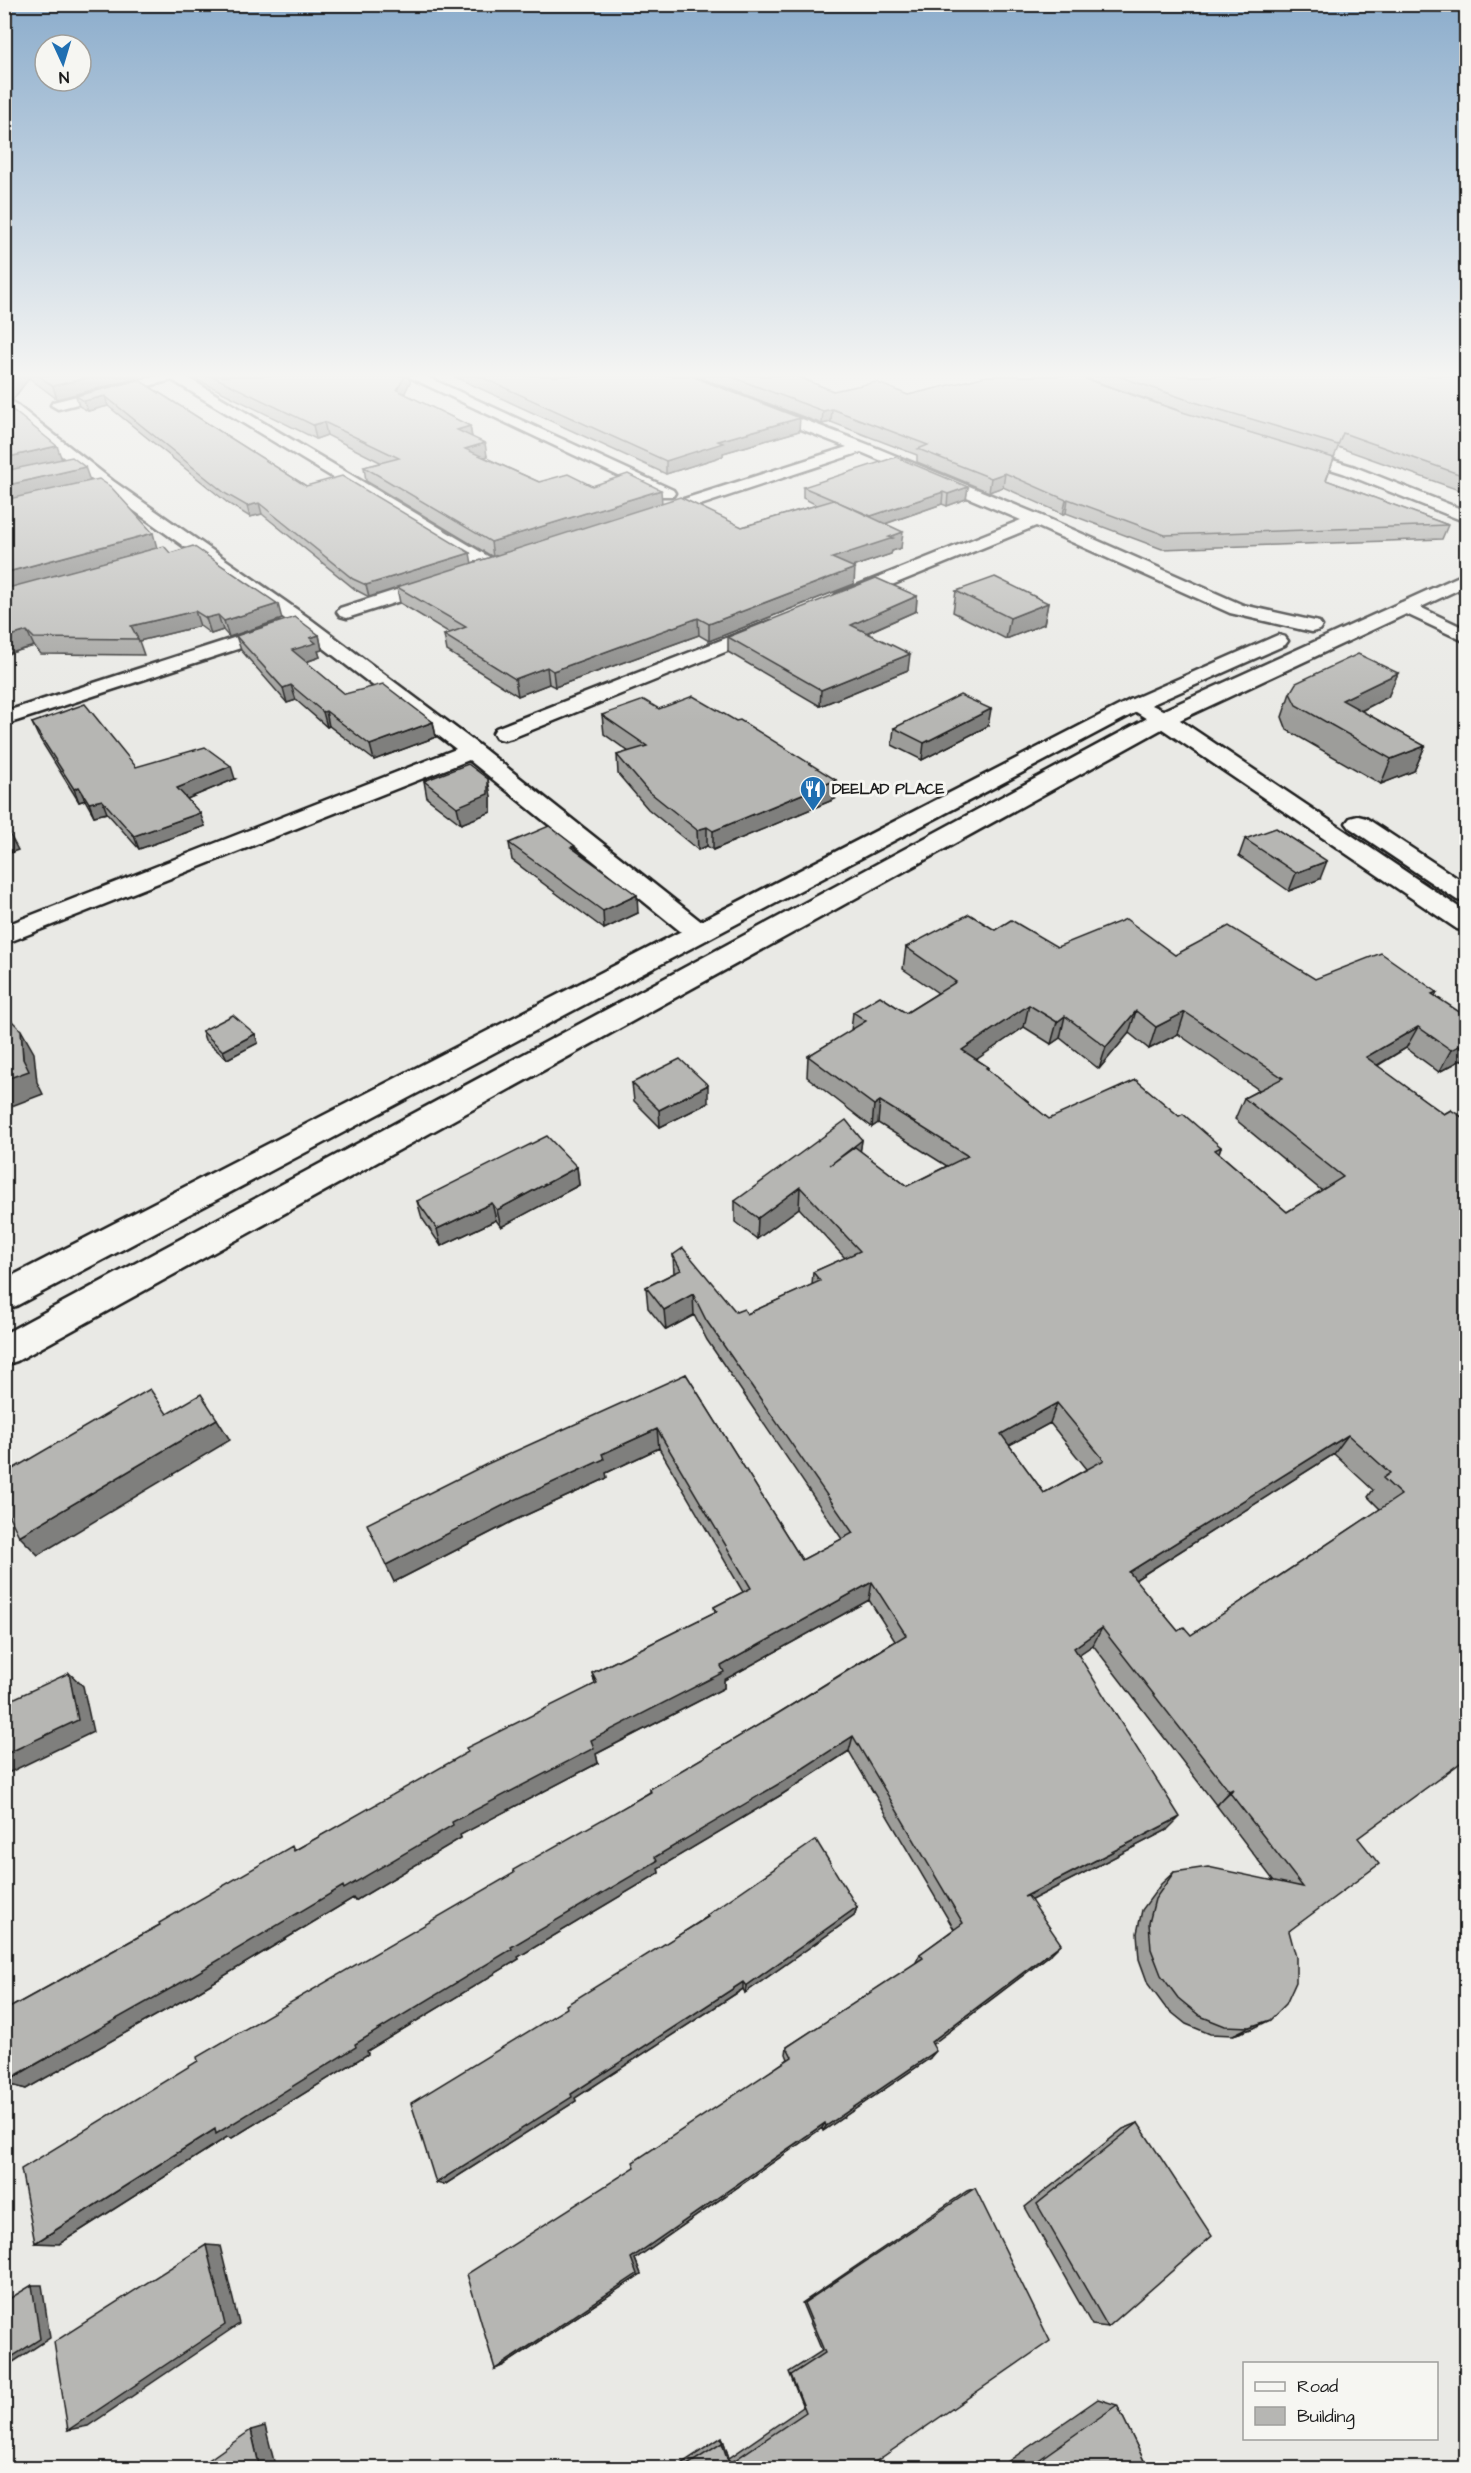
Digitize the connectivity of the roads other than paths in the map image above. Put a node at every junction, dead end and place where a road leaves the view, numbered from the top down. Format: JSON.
{"nodes":[{"id":1,"x":118,"y":491,"type":"edge"},
{"id":2,"x":373,"y":491,"type":"edge"},
{"id":3,"x":664,"y":491,"type":"edge"},
{"id":4,"x":729,"y":491,"type":"edge"},
{"id":5,"x":968,"y":491,"type":"edge"},
{"id":6,"x":1403,"y":491,"type":"edge"},
{"id":7,"x":691,"y":504,"type":"junction"},
{"id":8,"x":1467,"y":517,"type":"edge"},
{"id":9,"x":635,"y":520,"type":"edge"},
{"id":10,"x":1036,"y":520,"type":"junction"},
{"id":11,"x":195,"y":545,"type":"junction"},
{"id":12,"x":173,"y":551,"type":"edge"},
{"id":13,"x":1467,"y":579,"type":"edge"},
{"id":14,"x":825,"y":604,"type":"edge"},
{"id":15,"x":1407,"y":606,"type":"junction"},
{"id":16,"x":1236,"y":609,"type":"junction"},
{"id":17,"x":347,"y":612,"type":"dead end"},
{"id":18,"x":1333,"y":617,"type":"dead end"},
{"id":19,"x":792,"y":618,"type":"edge"},
{"id":20,"x":302,"y":622,"type":"junction"},
{"id":21,"x":1312,"y":626,"type":"junction"},
{"id":22,"x":1467,"y":636,"type":"edge"},
{"id":23,"x":1279,"y":640,"type":"junction"},
{"id":24,"x":1161,"y":707,"type":"junction"},
{"id":25,"x":4,"y":719,"type":"edge"},
{"id":26,"x":504,"y":733,"type":"dead end"},
{"id":27,"x":472,"y":751,"type":"junction"},
{"id":28,"x":1301,"y":786,"type":"dead end"},
{"id":29,"x":1340,"y":811,"type":"dead end"},
{"id":30,"x":1467,"y":895,"type":"edge"},
{"id":31,"x":1467,"y":923,"type":"edge"},
{"id":32,"x":699,"y":933,"type":"junction"},
{"id":33,"x":4,"y":936,"type":"edge"},
{"id":34,"x":4,"y":1296,"type":"edge"},
{"id":35,"x":4,"y":1351,"type":"edge"}],
"edges":[{"from":1,"to":11,"type":"street"},
{"from":2,"to":17,"type":"street"},
{"from":3,"to":7,"type":"street"},
{"from":4,"to":7,"type":"street"},
{"from":5,"to":10,"type":"street"},
{"from":6,"to":8,"type":"street"},
{"from":7,"to":9,"type":"street"},
{"from":10,"to":14,"type":"street"},
{"from":10,"to":16,"type":"street"},
{"from":11,"to":12,"type":"street"},
{"from":11,"to":20,"type":"street"},
{"from":13,"to":15,"type":"street"},
{"from":15,"to":22,"type":"street"},
{"from":15,"to":24,"type":"street"},
{"from":16,"to":21,"type":"street"},
{"from":16,"to":23,"type":"street"},
{"from":18,"to":21,"type":"street"},
{"from":19,"to":26,"type":"street"},
{"from":20,"to":25,"type":"street"},
{"from":20,"to":27,"type":"street"},
{"from":21,"to":23,"type":"street"},
{"from":23,"to":24,"type":"street"},
{"from":24,"to":28,"type":"street"},
{"from":24,"to":31,"type":"street"},
{"from":24,"to":32,"type":"street"},
{"from":24,"to":35,"type":"street"},
{"from":27,"to":32,"type":"street"},
{"from":27,"to":33,"type":"street"},
{"from":29,"to":30,"type":"street"},
{"from":32,"to":34,"type":"street"}]}
